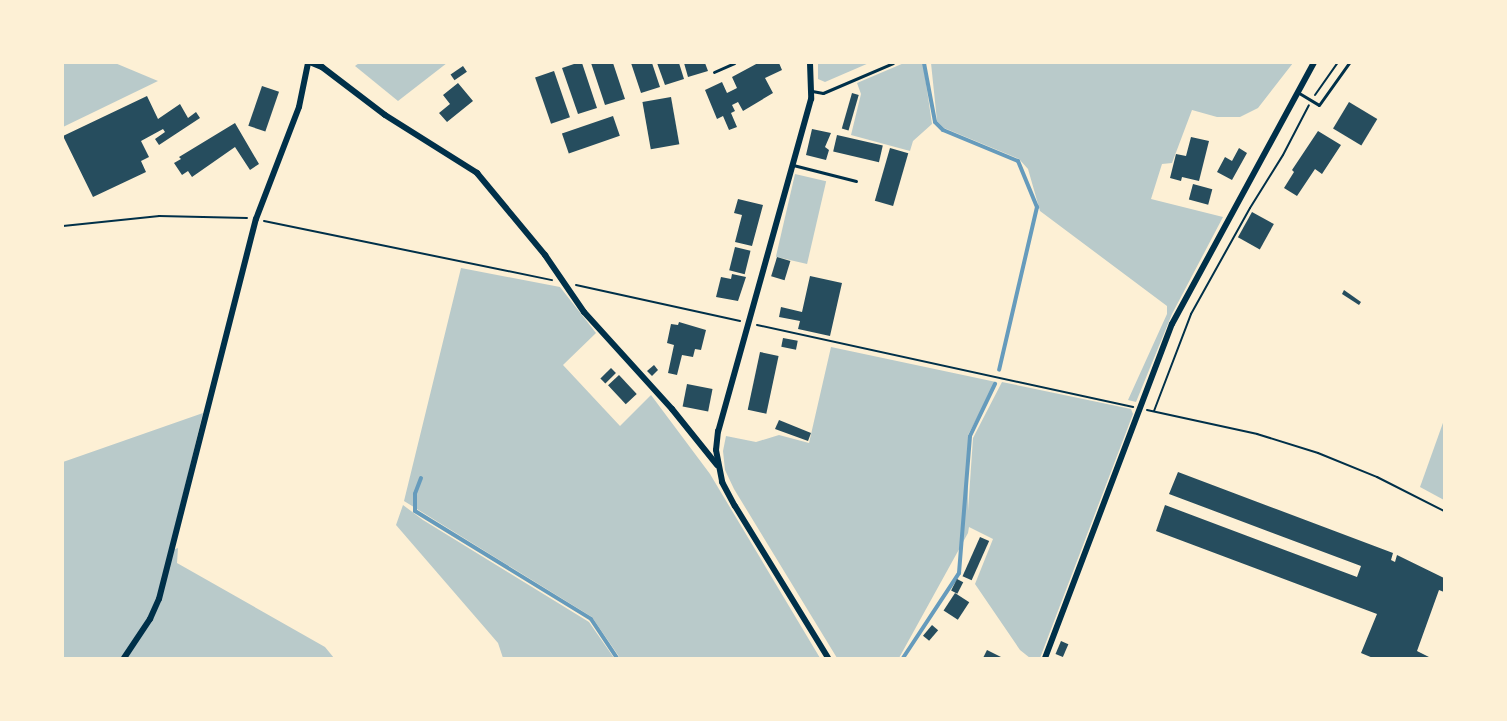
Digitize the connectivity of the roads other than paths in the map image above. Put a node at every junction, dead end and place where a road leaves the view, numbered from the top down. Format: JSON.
{"nodes":[{"id":1,"x":310,"y":63,"type":"edge"},
{"id":2,"x":734,"y":63,"type":"edge"},
{"id":3,"x":810,"y":63,"type":"edge"},
{"id":4,"x":893,"y":63,"type":"edge"},
{"id":5,"x":1314,"y":63,"type":"edge"},
{"id":6,"x":1350,"y":63,"type":"edge"},
{"id":7,"x":714,"y":72,"type":"dead end"},
{"id":8,"x":811,"y":91,"type":"junction"},
{"id":9,"x":1297,"y":92,"type":"junction"},
{"id":10,"x":792,"y":165,"type":"junction"},
{"id":11,"x":856,"y":181,"type":"dead end"},
{"id":12,"x":718,"y":466,"type":"junction"},
{"id":13,"x":124,"y":658,"type":"edge"},
{"id":14,"x":828,"y":658,"type":"edge"},
{"id":15,"x":1045,"y":658,"type":"edge"}],
"edges":[{"from":1,"to":12,"type":"street"},
{"from":1,"to":13,"type":"street"},
{"from":2,"to":7,"type":"lane"},
{"from":3,"to":8,"type":"street"},
{"from":4,"to":8,"type":"lane"},
{"from":5,"to":9,"type":"street"},
{"from":6,"to":9,"type":"lane"},
{"from":8,"to":10,"type":"street"},
{"from":9,"to":15,"type":"street"},
{"from":10,"to":11,"type":"lane"},
{"from":10,"to":12,"type":"street"},
{"from":12,"to":14,"type":"street"}]}
